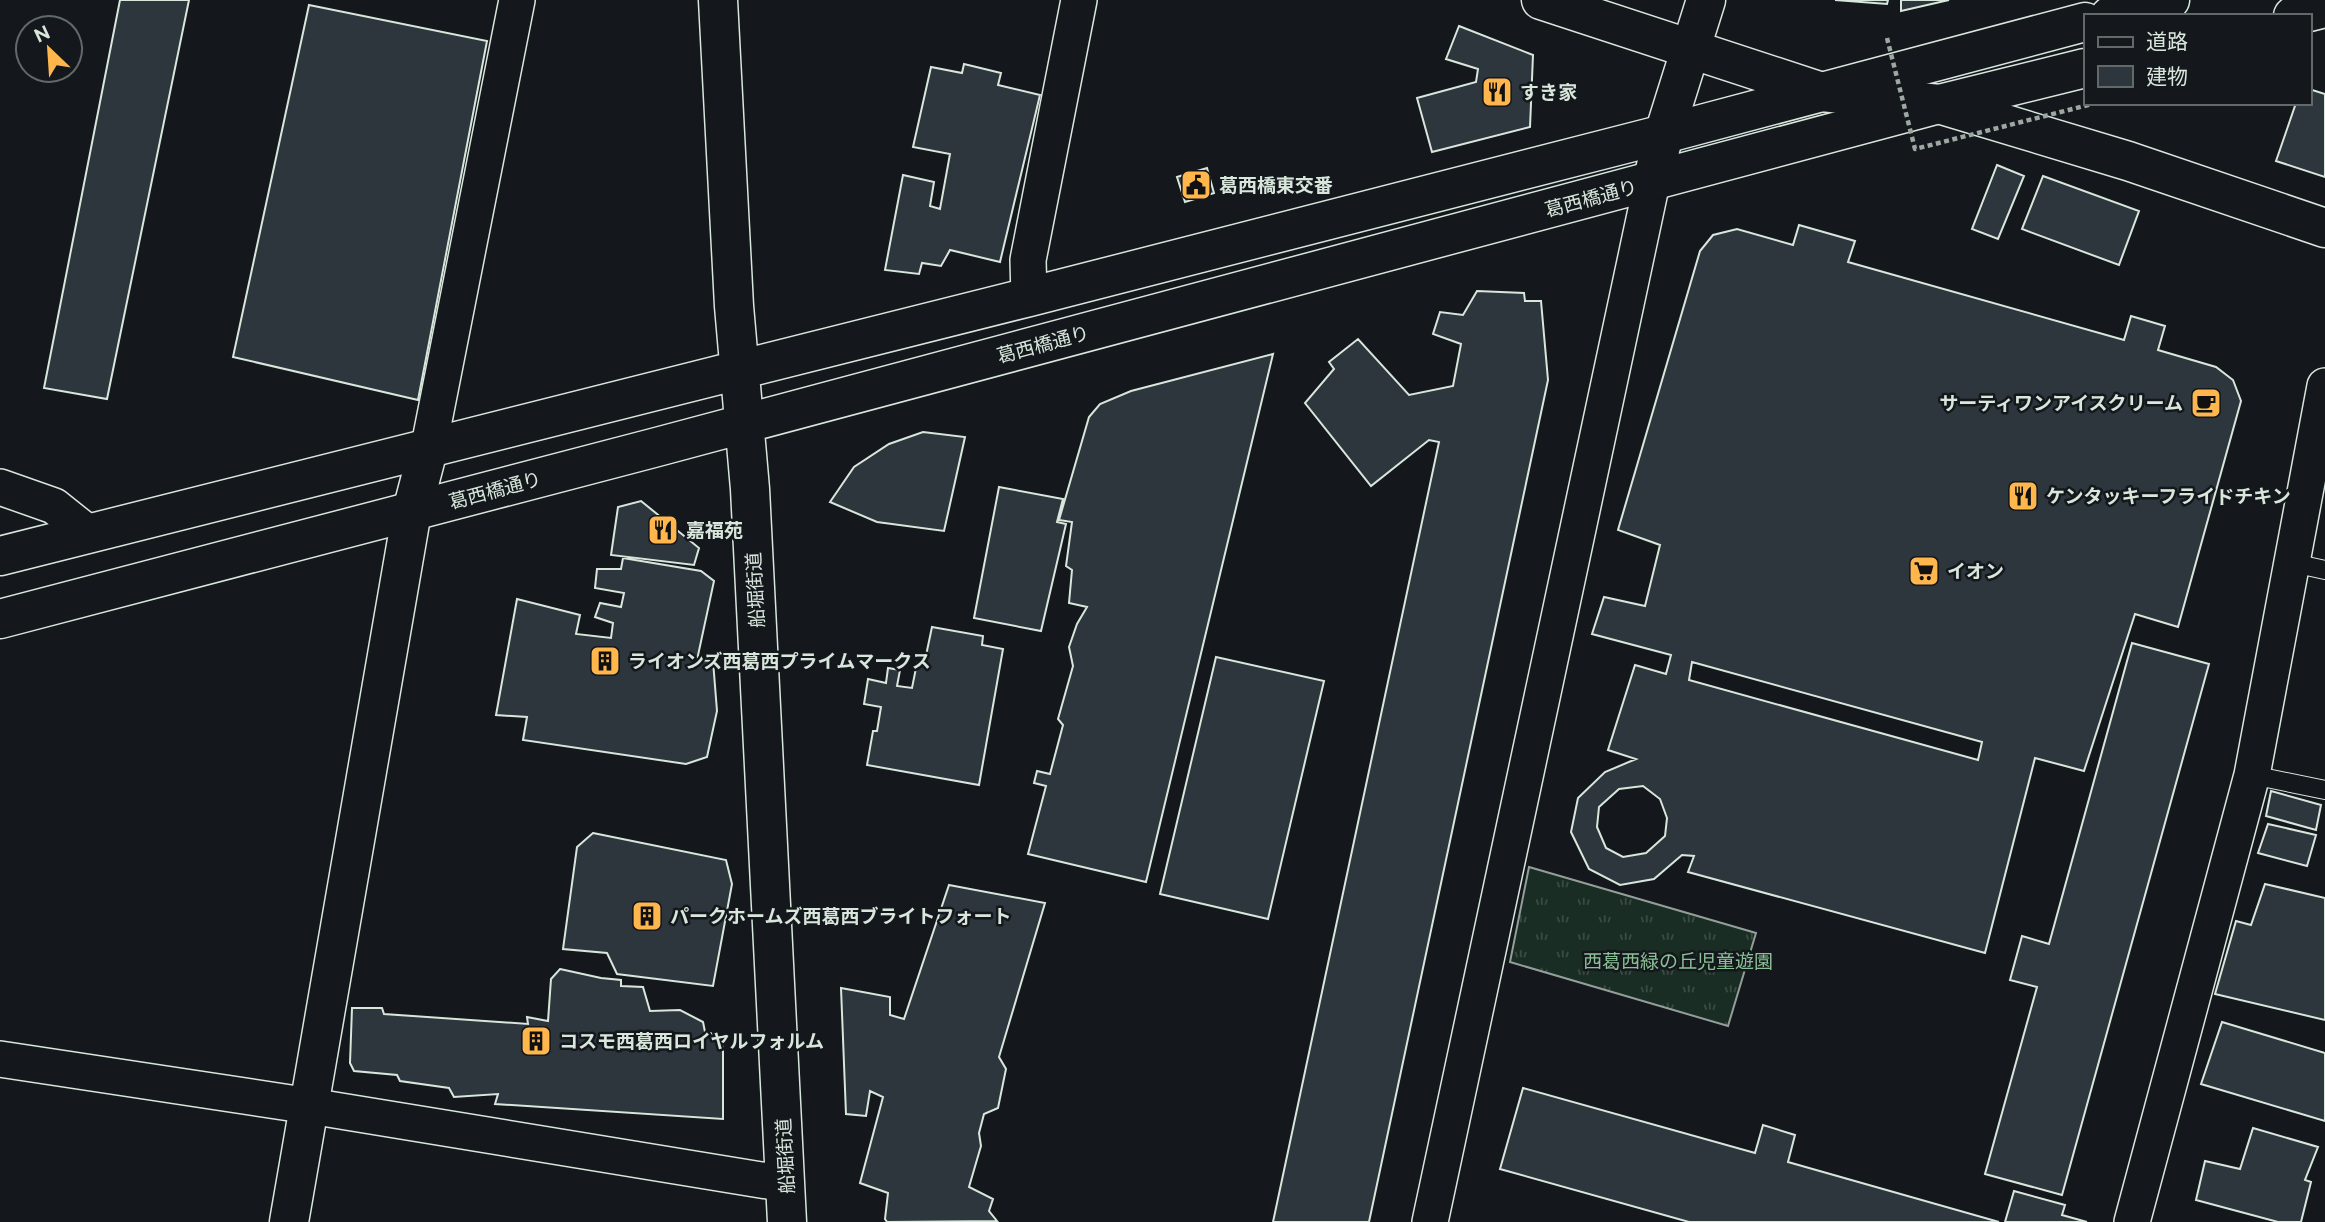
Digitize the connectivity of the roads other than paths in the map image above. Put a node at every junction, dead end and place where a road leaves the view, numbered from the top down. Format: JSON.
{"nodes":[{"id":1,"x":517,"y":0,"type":"edge"},
{"id":2,"x":718,"y":0,"type":"edge"},
{"id":3,"x":1079,"y":0,"type":"edge"},
{"id":4,"x":1541,"y":0,"type":"edge"},
{"id":5,"x":1706,"y":0,"type":"edge"},
{"id":6,"x":2170,"y":0,"type":"edge"},
{"id":7,"x":2325,"y":8,"type":"edge"},
{"id":8,"x":2118,"y":14,"type":"edge"},
{"id":9,"x":2301,"y":14,"type":"edge"},
{"id":10,"x":2084,"y":22,"type":"edge"},
{"id":11,"x":1691,"y":50,"type":"junction"},
{"id":12,"x":2084,"y":68,"type":"edge"},
{"id":13,"x":1822,"y":92,"type":"junction"},
{"id":14,"x":1939,"y":104,"type":"junction"},
{"id":15,"x":1664,"y":134,"type":"junction"},
{"id":16,"x":1652,"y":182,"type":"junction"},
{"id":17,"x":2325,"y":228,"type":"edge"},
{"id":18,"x":1029,"y":297,"type":"junction"},
{"id":19,"x":740,"y":369,"type":"junction"},
{"id":20,"x":2325,"y":386,"type":"edge"},
{"id":21,"x":2322,"y":422,"type":"edge"},
{"id":22,"x":745,"y":424,"type":"junction"},
{"id":23,"x":429,"y":446,"type":"junction"},
{"id":24,"x":0,"y":487,"type":"edge"},
{"id":25,"x":412,"y":512,"type":"junction"},
{"id":26,"x":88,"y":533,"type":"junction"},
{"id":27,"x":0,"y":556,"type":"edge"},
{"id":28,"x":2309,"y":566,"type":"edge"},
{"id":29,"x":0,"y":619,"type":"edge"},
{"id":30,"x":2252,"y":775,"type":"junction"},
{"id":31,"x":2325,"y":790,"type":"edge"},
{"id":32,"x":0,"y":1059,"type":"edge"},
{"id":33,"x":310,"y":1106,"type":"junction"},
{"id":34,"x":786,"y":1184,"type":"junction"},
{"id":35,"x":289,"y":1222,"type":"edge"},
{"id":36,"x":788,"y":1222,"type":"edge"},
{"id":37,"x":1430,"y":1222,"type":"edge"},
{"id":38,"x":2132,"y":1222,"type":"edge"}],
"edges":[{"from":1,"to":23,"type":"street"},
{"from":2,"to":19,"type":"main road","name":"船堀街道"},
{"from":3,"to":18,"type":"street"},
{"from":4,"to":11,"type":"main road"},
{"from":5,"to":11,"type":"main road"},
{"from":6,"to":8,"type":"main road"},
{"from":7,"to":9,"type":"main road"},
{"from":10,"to":13,"type":"main road"},
{"from":11,"to":13,"type":"main road"},
{"from":11,"to":15,"type":"main road"},
{"from":12,"to":14,"type":"main road","name":"葛西橋通り"},
{"from":13,"to":14,"type":"main road"},
{"from":13,"to":15,"type":"main road"},
{"from":14,"to":16,"type":"main road","name":"葛西橋通り"},
{"from":14,"to":17,"type":"main road"},
{"from":15,"to":16,"type":"main road"},
{"from":15,"to":18,"type":"main road"},
{"from":16,"to":22,"type":"main road","name":"葛西橋通り"},
{"from":16,"to":37,"type":"street"},
{"from":18,"to":19,"type":"main road"},
{"from":19,"to":22,"type":"main road","name":"船堀街道"},
{"from":19,"to":23,"type":"main road"},
{"from":20,"to":21,"type":"street"},
{"from":21,"to":28,"type":"street"},
{"from":22,"to":25,"type":"main road","name":"葛西橋通り"},
{"from":22,"to":34,"type":"main road","name":"船堀街道"},
{"from":23,"to":25,"type":"main road"},
{"from":23,"to":26,"type":"main road"},
{"from":24,"to":26,"type":"street"},
{"from":25,"to":29,"type":"main road","name":"葛西橋通り"},
{"from":25,"to":33,"type":"main road"},
{"from":26,"to":27,"type":"main road"},
{"from":28,"to":30,"type":"street"},
{"from":30,"to":31,"type":"lane"},
{"from":30,"to":38,"type":"street"},
{"from":32,"to":33,"type":"street"},
{"from":33,"to":34,"type":"street"},
{"from":33,"to":35,"type":"main road"},
{"from":34,"to":36,"type":"main road","name":"船堀街道"}]}
